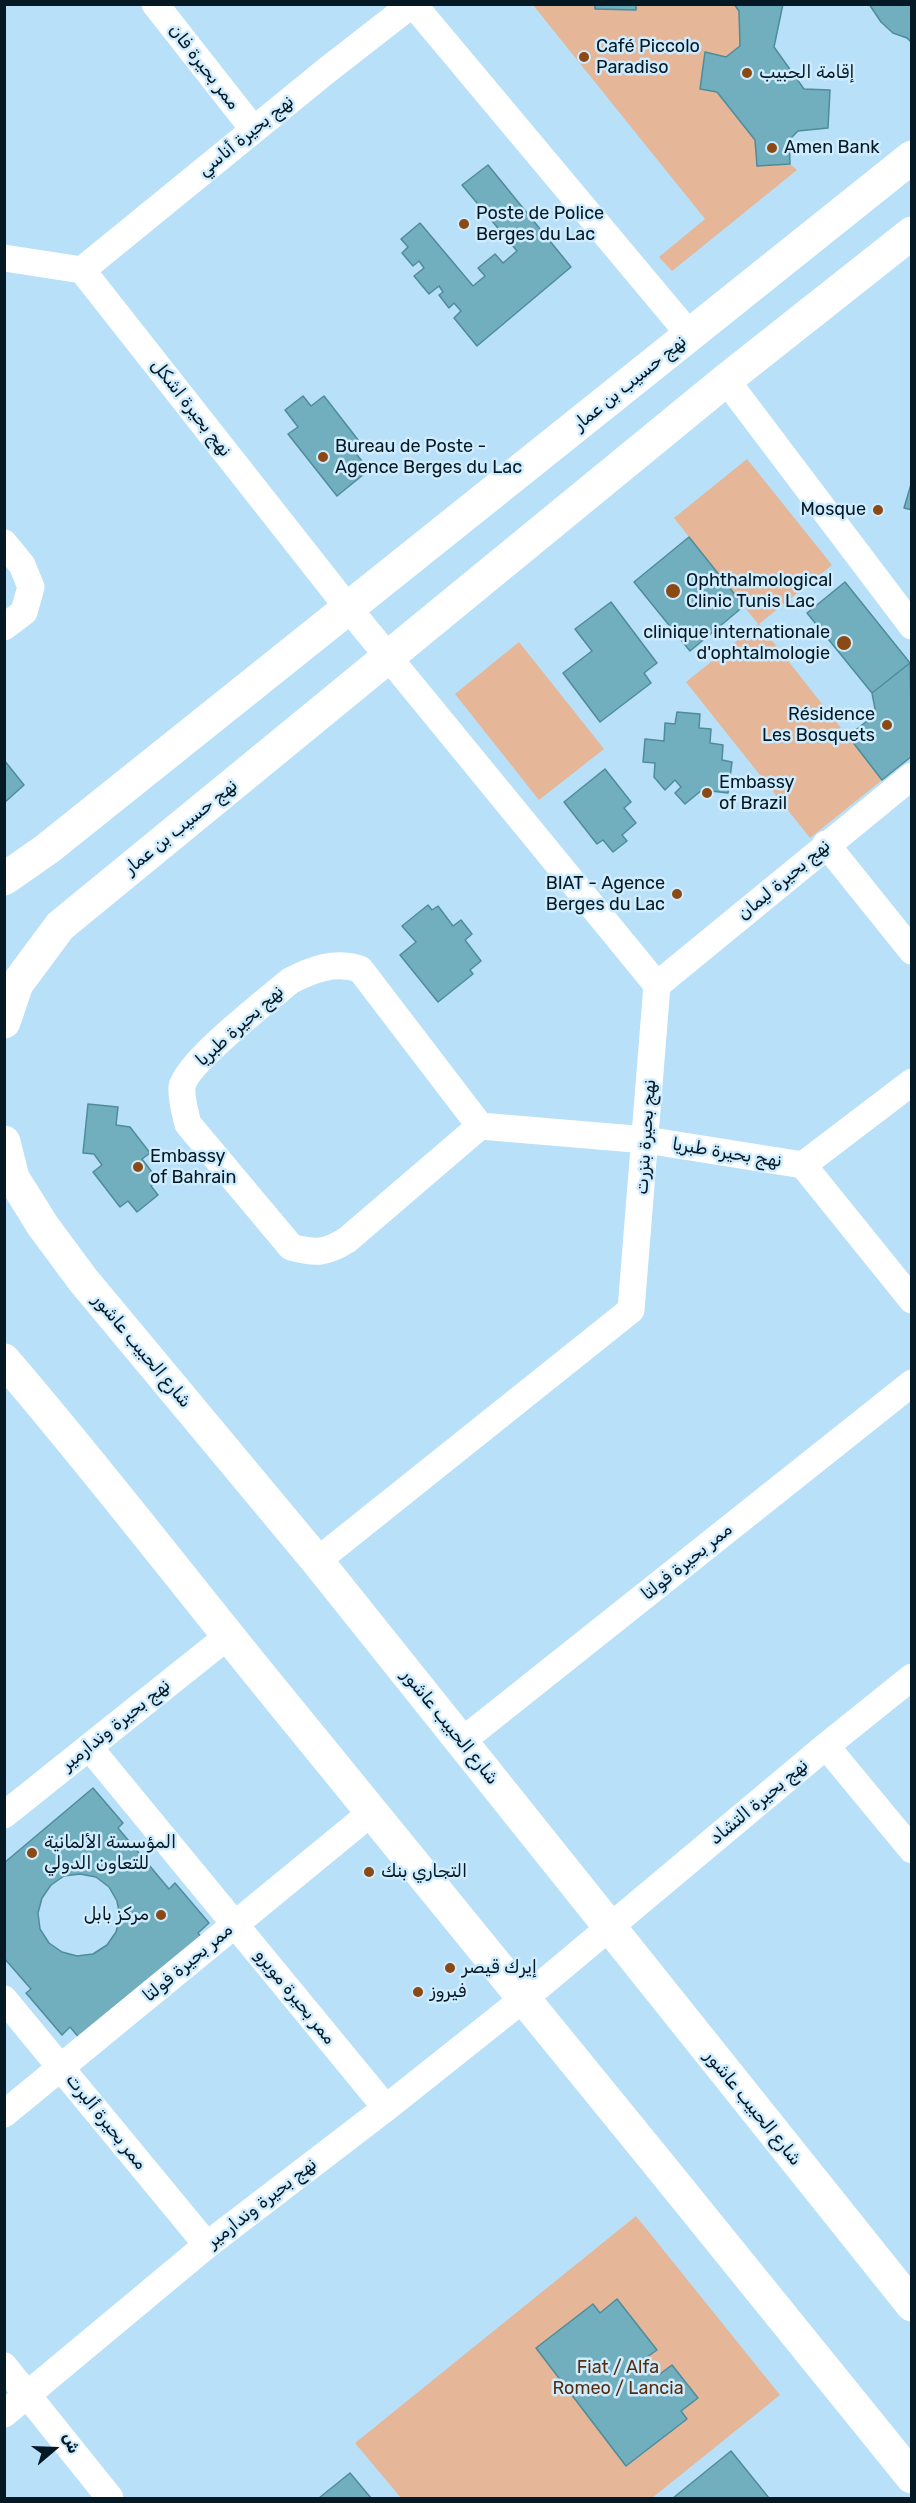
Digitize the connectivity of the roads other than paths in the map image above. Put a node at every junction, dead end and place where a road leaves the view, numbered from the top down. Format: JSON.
{"nodes":[{"id":1,"x":155,"y":4,"type":"edge"},
{"id":2,"x":413,"y":4,"type":"edge"},
{"id":3,"x":254,"y":130,"type":"junction"},
{"id":4,"x":912,"y":157,"type":"edge"},
{"id":5,"x":912,"y":233,"type":"edge"},
{"id":6,"x":4,"y":258,"type":"edge"},
{"id":7,"x":82,"y":270,"type":"junction"},
{"id":8,"x":690,"y":335,"type":"junction"},
{"id":9,"x":726,"y":381,"type":"junction"},
{"id":10,"x":4,"y":543,"type":"edge"},
{"id":11,"x":349,"y":609,"type":"junction"},
{"id":12,"x":912,"y":626,"type":"edge"},
{"id":13,"x":4,"y":627,"type":"edge"},
{"id":14,"x":388,"y":657,"type":"junction"},
{"id":15,"x":912,"y":776,"type":"edge"},
{"id":16,"x":826,"y":844,"type":"junction"},
{"id":17,"x":4,"y":879,"type":"edge"},
{"id":18,"x":912,"y":951,"type":"edge"},
{"id":19,"x":657,"y":986,"type":"junction"},
{"id":20,"x":4,"y":1022,"type":"edge"},
{"id":21,"x":912,"y":1082,"type":"edge"},
{"id":22,"x":480,"y":1126,"type":"junction"},
{"id":23,"x":646,"y":1140,"type":"junction"},
{"id":24,"x":4,"y":1142,"type":"edge"},
{"id":25,"x":803,"y":1165,"type":"junction"},
{"id":26,"x":912,"y":1300,"type":"edge"},
{"id":27,"x":4,"y":1360,"type":"edge"},
{"id":28,"x":912,"y":1383,"type":"edge"},
{"id":29,"x":316,"y":1561,"type":"junction"},
{"id":30,"x":228,"y":1636,"type":"junction"},
{"id":31,"x":912,"y":1677,"type":"edge"},
{"id":32,"x":462,"y":1741,"type":"junction"},
{"id":33,"x":826,"y":1746,"type":"junction"},
{"id":34,"x":89,"y":1747,"type":"junction"},
{"id":35,"x":372,"y":1812,"type":"junction"},
{"id":36,"x":4,"y":1815,"type":"edge"},
{"id":37,"x":912,"y":1850,"type":"edge"},
{"id":38,"x":235,"y":1925,"type":"junction"},
{"id":39,"x":609,"y":1929,"type":"junction"},
{"id":40,"x":524,"y":1998,"type":"junction"},
{"id":41,"x":4,"y":1999,"type":"edge"},
{"id":42,"x":61,"y":2068,"type":"junction"},
{"id":43,"x":386,"y":2108,"type":"junction"},
{"id":44,"x":4,"y":2114,"type":"edge"},
{"id":45,"x":207,"y":2245,"type":"junction"},
{"id":46,"x":912,"y":2305,"type":"edge"},
{"id":47,"x":4,"y":2366,"type":"edge"},
{"id":48,"x":28,"y":2396,"type":"junction"},
{"id":49,"x":4,"y":2414,"type":"edge"},
{"id":50,"x":912,"y":2477,"type":"edge"},
{"id":51,"x":110,"y":2499,"type":"edge"}],
"edges":[{"from":1,"to":3,"type":"street","name":"ممر بحيرة فان"},
{"from":2,"to":3,"type":"street","name":"نهج بحيرة أناسي"},
{"from":2,"to":8,"type":"street"},
{"from":3,"to":7,"type":"street","name":"نهج بحيرة أناسي"},
{"from":4,"to":8,"type":"main road","name":"نهج حسيب بن عمار"},
{"from":5,"to":9,"type":"main road","name":"نهج حسيب بن عمار"},
{"from":6,"to":7,"type":"street"},
{"from":7,"to":11,"type":"street","name":"نهج بحيرة اشكل"},
{"from":8,"to":11,"type":"main road","name":"نهج حسيب بن عمار"},
{"from":9,"to":12,"type":"street"},
{"from":9,"to":14,"type":"main road","name":"نهج حسيب بن عمار"},
{"from":10,"to":13,"type":"street"},
{"from":11,"to":14,"type":"street"},
{"from":11,"to":17,"type":"main road","name":"نهج حسيب بن عمار"},
{"from":14,"to":19,"type":"street"},
{"from":14,"to":20,"type":"main road","name":"نهج حسيب بن عمار"},
{"from":15,"to":16,"type":"street","name":"نهج بحيرة ليمان"},
{"from":16,"to":18,"type":"street"},
{"from":16,"to":19,"type":"street","name":"نهج بحيرة ليمان"},
{"from":19,"to":23,"type":"street","name":"نهج بحيرة بنزرت"},
{"from":21,"to":25,"type":"street"},
{"from":22,"to":22,"type":"street","name":"نهج بحيرة طبريا"},
{"from":22,"to":23,"type":"street","name":"نهج بحيرة طبريا"},
{"from":23,"to":25,"type":"street","name":"نهج بحيرة طبريا"},
{"from":23,"to":29,"type":"street","name":"نهج بحيرة بنزرت"},
{"from":24,"to":29,"type":"main road","name":"شارع الحبيب عاشور"},
{"from":25,"to":26,"type":"street","name":"نهج بحيرة طبريا"},
{"from":27,"to":30,"type":"main road"},
{"from":28,"to":32,"type":"street","name":"ممر بحيرة فولتا"},
{"from":29,"to":32,"type":"main road","name":"شارع الحبيب عاشور"},
{"from":30,"to":34,"type":"street","name":"نهج بحيرة وندارمير"},
{"from":30,"to":35,"type":"main road"},
{"from":31,"to":33,"type":"street","name":"نهج بحيرة التشاد"},
{"from":32,"to":39,"type":"main road","name":"شارع الحبيب عاشور"},
{"from":33,"to":37,"type":"street"},
{"from":33,"to":39,"type":"street","name":"نهج بحيرة التشاد"},
{"from":34,"to":36,"type":"street","name":"نهج بحيرة وندارمير"},
{"from":34,"to":38,"type":"street","name":"ممر بحيرة مويرو"},
{"from":35,"to":38,"type":"street","name":"ممر بحيرة فولتا"},
{"from":35,"to":40,"type":"main road"},
{"from":38,"to":42,"type":"street","name":"ممر بحيرة فولتا"},
{"from":38,"to":43,"type":"street","name":"ممر بحيرة مويرو"},
{"from":39,"to":40,"type":"street","name":"نهج بحيرة التشاد"},
{"from":39,"to":46,"type":"main road","name":"شارع الحبيب عاشور"},
{"from":40,"to":43,"type":"street","name":"نهج بحيرة وندارمير"},
{"from":40,"to":50,"type":"main road"},
{"from":41,"to":42,"type":"street","name":"ممر بحيرة ألبرت"},
{"from":42,"to":44,"type":"street","name":"ممر بحيرة فولتا"},
{"from":42,"to":45,"type":"street","name":"ممر بحيرة ألبرت"},
{"from":43,"to":45,"type":"street","name":"نهج بحيرة وندارمير"},
{"from":45,"to":48,"type":"street","name":"نهج بحيرة وندارمير"},
{"from":47,"to":48,"type":"street"},
{"from":48,"to":49,"type":"street","name":"نهج بحيرة وندارمير"},
{"from":48,"to":51,"type":"street"}]}
